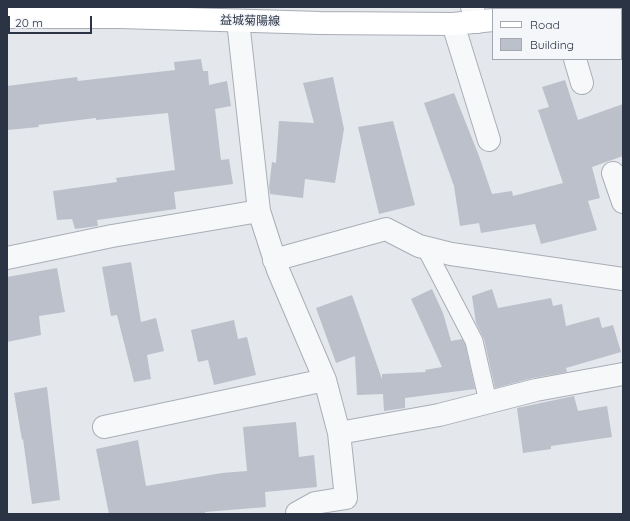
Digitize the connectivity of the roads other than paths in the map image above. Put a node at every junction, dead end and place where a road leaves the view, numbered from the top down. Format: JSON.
{"nodes":[{"id":1,"x":68,"y":12,"type":"edge"},
{"id":2,"x":481,"y":16,"type":"edge"},
{"id":3,"x":7,"y":17,"type":"edge"},
{"id":4,"x":238,"y":21,"type":"junction"},
{"id":5,"x":453,"y":24,"type":"junction"},
{"id":6,"x":574,"y":60,"type":"edge"},
{"id":7,"x":582,"y":83,"type":"dead end"},
{"id":8,"x":489,"y":140,"type":"dead end"},
{"id":9,"x":613,"y":173,"type":"dead end"},
{"id":10,"x":623,"y":202,"type":"edge"},
{"id":11,"x":259,"y":211,"type":"junction"},
{"id":12,"x":425,"y":247,"type":"junction"},
{"id":13,"x":7,"y":258,"type":"edge"},
{"id":14,"x":274,"y":260,"type":"junction"},
{"id":15,"x":623,"y":280,"type":"edge"},
{"id":16,"x":623,"y":374,"type":"edge"},
{"id":17,"x":325,"y":380,"type":"junction"},
{"id":18,"x":488,"y":402,"type":"junction"},
{"id":19,"x":104,"y":427,"type":"dead end"},
{"id":20,"x":339,"y":433,"type":"junction"},
{"id":21,"x":297,"y":514,"type":"edge"}],
"edges":[{"from":1,"to":3,"type":"main road","name":"益城菊陽線"},
{"from":1,"to":4,"type":"main road","name":"益城菊陽線"},
{"from":2,"to":5,"type":"main road","name":"益城菊陽線"},
{"from":4,"to":5,"type":"main road","name":"益城菊陽線"},
{"from":4,"to":11,"type":"street"},
{"from":5,"to":8,"type":"street"},
{"from":6,"to":7,"type":"street"},
{"from":9,"to":10,"type":"street"},
{"from":11,"to":13,"type":"street"},
{"from":11,"to":14,"type":"street"},
{"from":12,"to":14,"type":"street"},
{"from":12,"to":15,"type":"street"},
{"from":12,"to":18,"type":"lane"},
{"from":14,"to":17,"type":"street"},
{"from":16,"to":18,"type":"street"},
{"from":17,"to":19,"type":"street"},
{"from":17,"to":20,"type":"street"},
{"from":18,"to":20,"type":"street"},
{"from":20,"to":21,"type":"street"}]}
